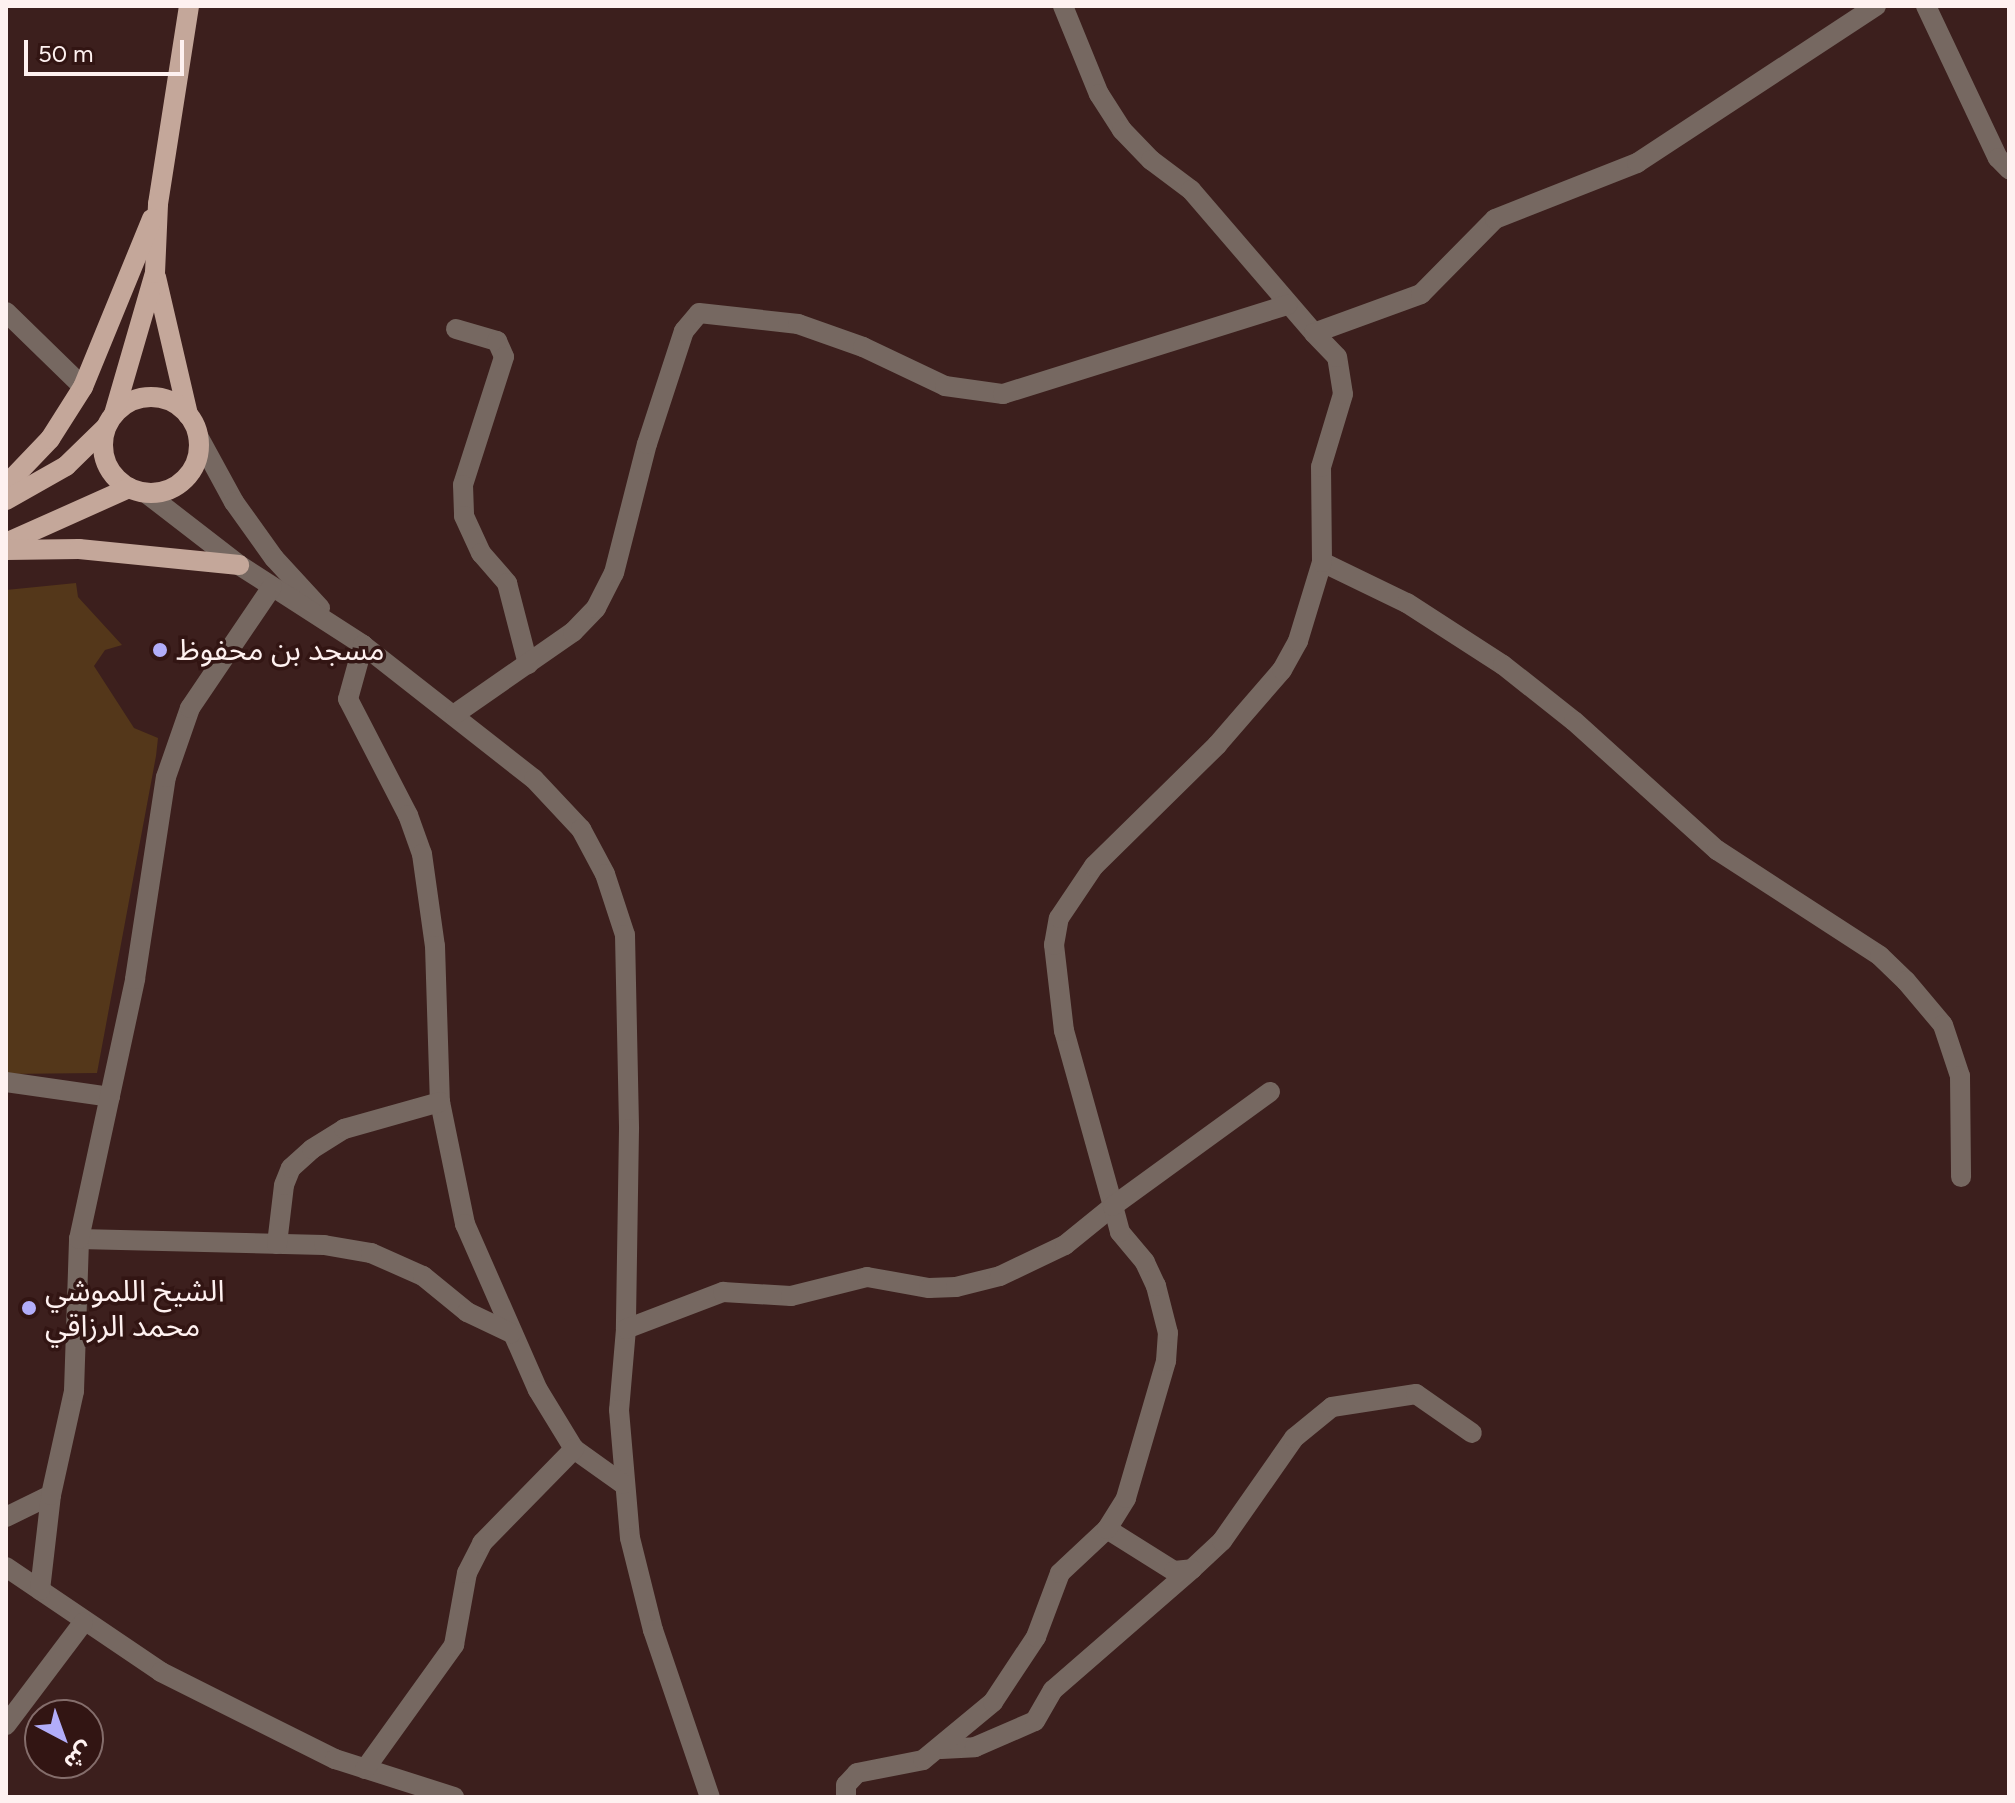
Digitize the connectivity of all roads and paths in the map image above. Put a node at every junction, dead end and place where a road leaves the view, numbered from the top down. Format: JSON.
{"nodes":[{"id":1,"x":189,"y":6,"type":"edge"},
{"id":2,"x":1063,"y":6,"type":"edge"},
{"id":3,"x":1926,"y":6,"type":"edge"},
{"id":4,"x":1864,"y":10,"type":"edge"},
{"id":5,"x":2009,"y":169,"type":"edge"},
{"id":6,"x":158,"y":204,"type":"junction"},
{"id":7,"x":155,"y":273,"type":"junction"},
{"id":8,"x":1287,"y":305,"type":"junction"},
{"id":9,"x":6,"y":312,"type":"edge"},
{"id":10,"x":456,"y":329,"type":"dead end"},
{"id":11,"x":1314,"y":333,"type":"junction"},
{"id":12,"x":83,"y":387,"type":"junction"},
{"id":13,"x":188,"y":415,"type":"junction"},
{"id":14,"x":110,"y":420,"type":"junction"},
{"id":15,"x":198,"y":436,"type":"junction"},
{"id":16,"x":6,"y":485,"type":"edge"},
{"id":17,"x":138,"y":490,"type":"junction"},
{"id":18,"x":6,"y":500,"type":"edge"},
{"id":19,"x":6,"y":543,"type":"edge"},
{"id":20,"x":6,"y":550,"type":"edge"},
{"id":21,"x":1322,"y":562,"type":"junction"},
{"id":22,"x":239,"y":565,"type":"junction"},
{"id":23,"x":272,"y":587,"type":"junction"},
{"id":24,"x":334,"y":623,"type":"junction"},
{"id":25,"x":363,"y":645,"type":"junction"},
{"id":26,"x":528,"y":664,"type":"junction"},
{"id":27,"x":455,"y":714,"type":"junction"},
{"id":28,"x":6,"y":1082,"type":"edge"},
{"id":29,"x":1270,"y":1092,"type":"dead end"},
{"id":30,"x":110,"y":1097,"type":"junction"},
{"id":31,"x":440,"y":1102,"type":"junction"},
{"id":32,"x":1961,"y":1177,"type":"dead end"},
{"id":33,"x":1113,"y":1206,"type":"junction"},
{"id":34,"x":79,"y":1239,"type":"junction"},
{"id":35,"x":277,"y":1244,"type":"junction"},
{"id":36,"x":626,"y":1329,"type":"junction"},
{"id":37,"x":511,"y":1333,"type":"junction"},
{"id":38,"x":1472,"y":1433,"type":"dead end"},
{"id":39,"x":574,"y":1449,"type":"junction"},
{"id":40,"x":623,"y":1484,"type":"junction"},
{"id":41,"x":51,"y":1495,"type":"junction"},
{"id":42,"x":6,"y":1517,"type":"edge"},
{"id":43,"x":1107,"y":1529,"type":"junction"},
{"id":44,"x":6,"y":1567,"type":"edge"},
{"id":45,"x":1192,"y":1569,"type":"junction"},
{"id":46,"x":40,"y":1590,"type":"junction"},
{"id":47,"x":83,"y":1623,"type":"junction"},
{"id":48,"x":6,"y":1725,"type":"edge"},
{"id":49,"x":941,"y":1749,"type":"junction"},
{"id":50,"x":365,"y":1769,"type":"junction"},
{"id":51,"x":454,"y":1797,"type":"edge"},
{"id":52,"x":710,"y":1797,"type":"edge"},
{"id":53,"x":846,"y":1797,"type":"edge"}],
"edges":[{"from":1,"to":6,"type":"main road"},
{"from":2,"to":8,"type":"street"},
{"from":3,"to":5,"type":"street"},
{"from":4,"to":11,"type":"street"},
{"from":6,"to":7,"type":"main road"},
{"from":6,"to":12,"type":"main road"},
{"from":7,"to":13,"type":"main road"},
{"from":7,"to":14,"type":"main road"},
{"from":8,"to":11,"type":"street"},
{"from":8,"to":26,"type":"street"},
{"from":9,"to":12,"type":"street"},
{"from":10,"to":26,"type":"street"},
{"from":11,"to":21,"type":"street"},
{"from":12,"to":16,"type":"main road"},
{"from":13,"to":14,"type":"main road"},
{"from":13,"to":15,"type":"main road"},
{"from":14,"to":17,"type":"main road"},
{"from":14,"to":18,"type":"main road"},
{"from":15,"to":17,"type":"main road"},
{"from":15,"to":24,"type":"street"},
{"from":17,"to":19,"type":"main road"},
{"from":17,"to":22,"type":"street"},
{"from":20,"to":22,"type":"main road"},
{"from":21,"to":32,"type":"street"},
{"from":21,"to":33,"type":"street"},
{"from":22,"to":23,"type":"street"},
{"from":23,"to":24,"type":"street"},
{"from":23,"to":30,"type":"street"},
{"from":24,"to":25,"type":"street"},
{"from":25,"to":27,"type":"street"},
{"from":25,"to":31,"type":"street"},
{"from":26,"to":27,"type":"street"},
{"from":27,"to":36,"type":"street"},
{"from":28,"to":30,"type":"street"},
{"from":29,"to":33,"type":"street"},
{"from":30,"to":34,"type":"street"},
{"from":31,"to":35,"type":"street"},
{"from":31,"to":37,"type":"street"},
{"from":33,"to":36,"type":"street"},
{"from":33,"to":43,"type":"street"},
{"from":34,"to":35,"type":"street"},
{"from":34,"to":41,"type":"street"},
{"from":35,"to":37,"type":"street"},
{"from":36,"to":40,"type":"street"},
{"from":37,"to":39,"type":"street"},
{"from":38,"to":45,"type":"street"},
{"from":39,"to":40,"type":"street"},
{"from":39,"to":50,"type":"street"},
{"from":40,"to":52,"type":"street"},
{"from":41,"to":42,"type":"street"},
{"from":41,"to":46,"type":"street"},
{"from":43,"to":45,"type":"street"},
{"from":43,"to":49,"type":"street"},
{"from":44,"to":46,"type":"street"},
{"from":45,"to":49,"type":"street"},
{"from":46,"to":47,"type":"street"},
{"from":47,"to":48,"type":"street"},
{"from":47,"to":50,"type":"street"},
{"from":49,"to":53,"type":"street"},
{"from":50,"to":51,"type":"street"}]}
